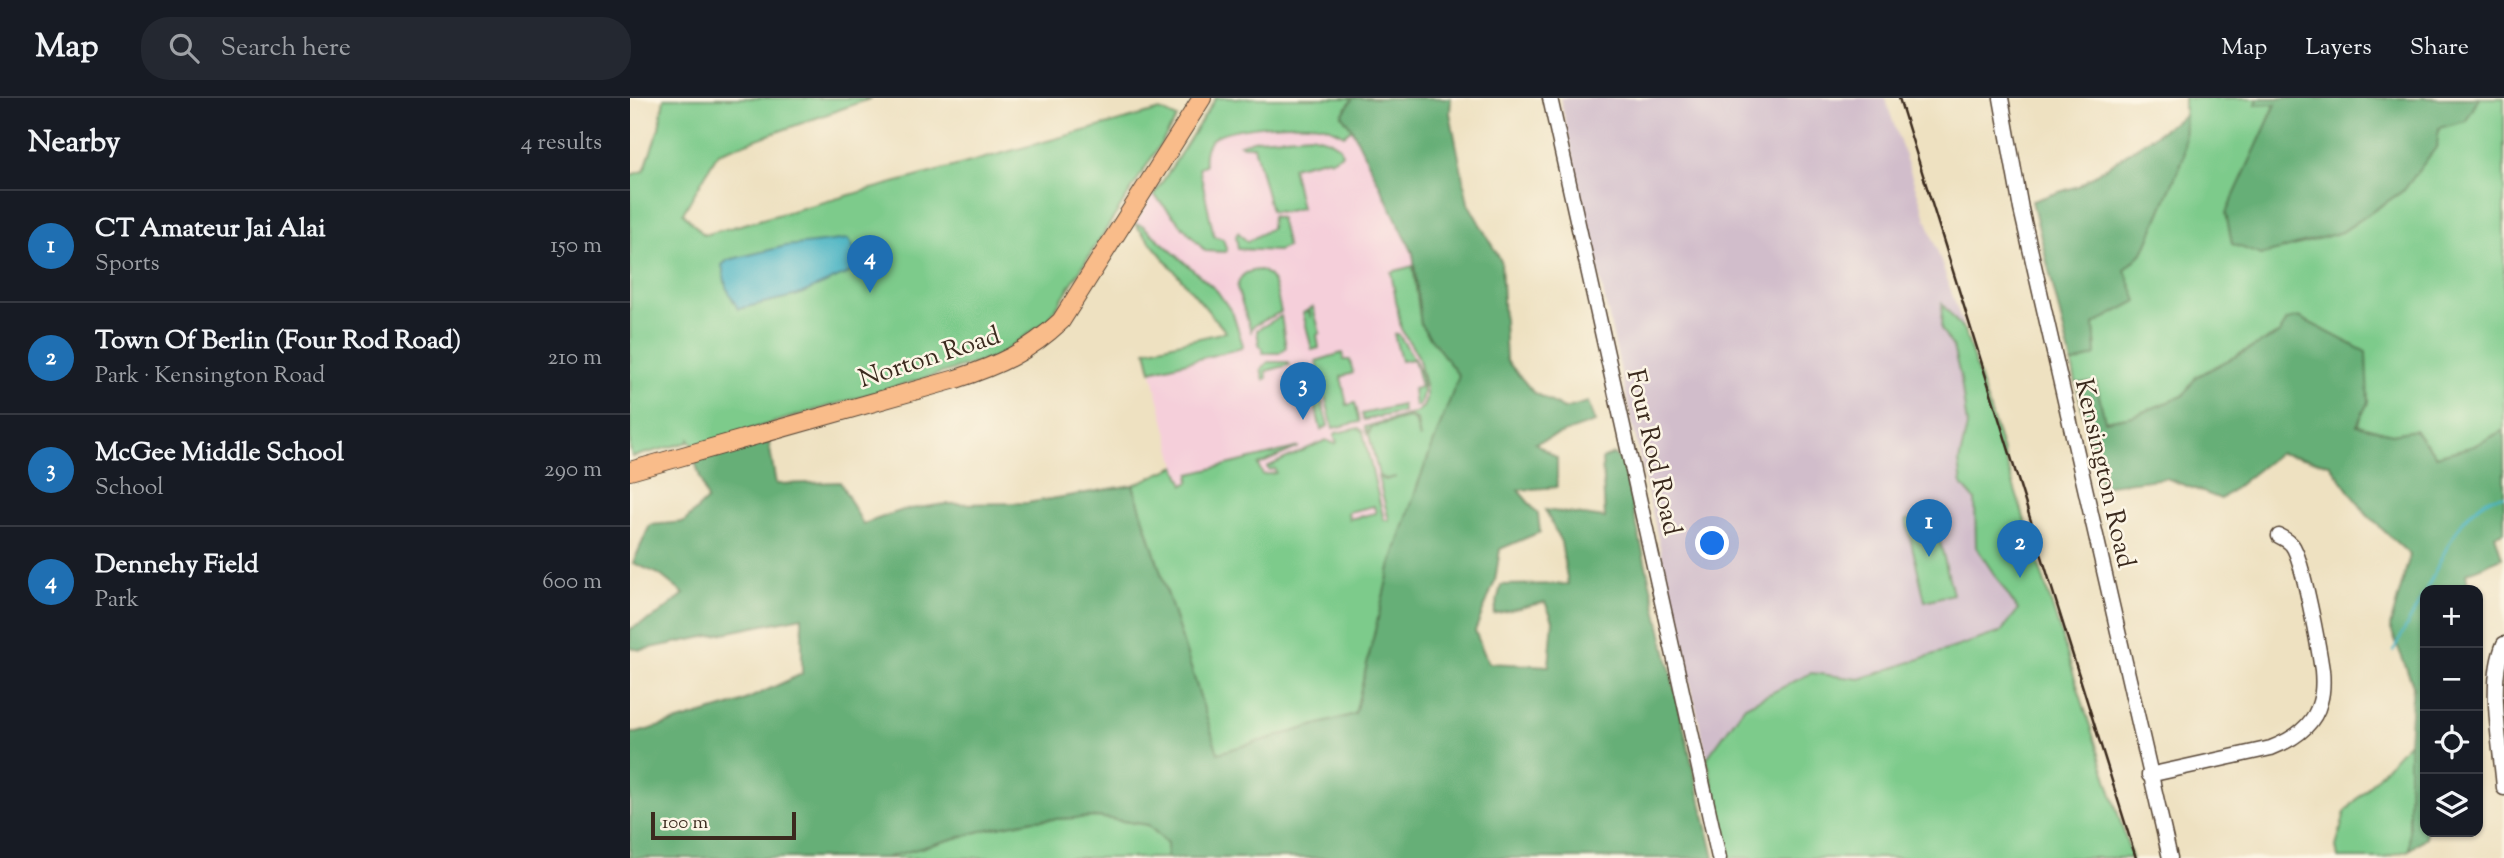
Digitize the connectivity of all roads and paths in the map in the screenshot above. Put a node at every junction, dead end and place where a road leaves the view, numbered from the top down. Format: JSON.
{"nodes":[{"id":1,"x":1202,"y":98,"type":"edge"},
{"id":2,"x":1550,"y":98,"type":"edge"},
{"id":3,"x":2001,"y":98,"type":"edge"},
{"id":4,"x":630,"y":471,"type":"edge"},
{"id":5,"x":2279,"y":536,"type":"dead end"},
{"id":6,"x":2504,"y":644,"type":"edge"},
{"id":7,"x":2149,"y":775,"type":"junction"},
{"id":8,"x":2504,"y":788,"type":"edge"},
{"id":9,"x":1720,"y":858,"type":"edge"},
{"id":10,"x":2170,"y":858,"type":"edge"}],
"edges":[{"from":1,"to":4,"type":"main road","name":"Norton Road"},
{"from":2,"to":9,"type":"street","name":"Four Rod Road"},
{"from":3,"to":7,"type":"street","name":"Kensington Road"},
{"from":5,"to":7,"type":"street"},
{"from":6,"to":8,"type":"street"},
{"from":7,"to":10,"type":"street","name":"Kensington Road"}]}
